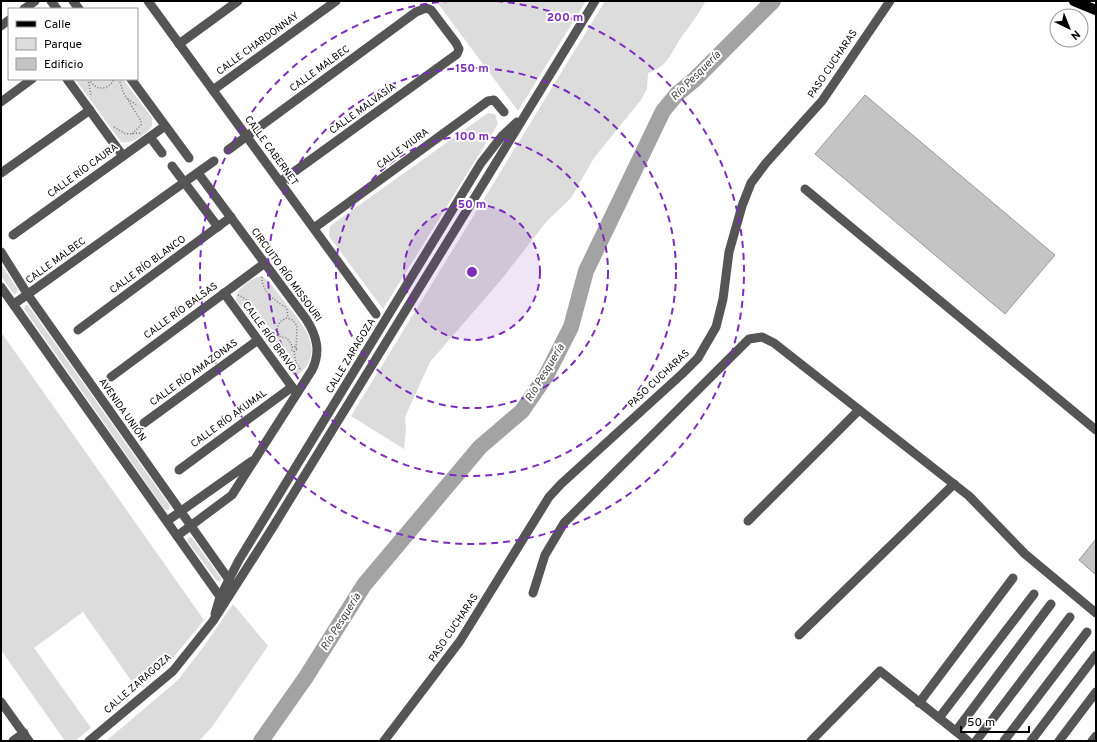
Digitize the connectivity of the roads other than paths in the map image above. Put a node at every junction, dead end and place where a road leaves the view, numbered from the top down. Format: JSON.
{"nodes":[{"id":1,"x":35,"y":1,"type":"edge"},
{"id":2,"x":148,"y":1,"type":"edge"},
{"id":3,"x":238,"y":1,"type":"edge"},
{"id":4,"x":336,"y":1,"type":"edge"},
{"id":5,"x":595,"y":1,"type":"edge"},
{"id":6,"x":890,"y":1,"type":"edge"},
{"id":7,"x":1074,"y":1,"type":"edge"},
{"id":8,"x":25,"y":8,"type":"edge"},
{"id":9,"x":426,"y":8,"type":"joint"},
{"id":10,"x":1096,"y":10,"type":"edge"},
{"id":11,"x":179,"y":44,"type":"junction"},
{"id":12,"x":31,"y":80,"type":"edge"},
{"id":13,"x":68,"y":80,"type":"edge"},
{"id":14,"x":132,"y":80,"type":"edge"},
{"id":15,"x":213,"y":90,"type":"junction"},
{"id":16,"x":1,"y":102,"type":"edge"},
{"id":17,"x":90,"y":110,"type":"junction"},
{"id":18,"x":504,"y":112,"type":"dead end"},
{"id":19,"x":526,"y":113,"type":"junction"},
{"id":20,"x":165,"y":126,"type":"junction"},
{"id":21,"x":147,"y":134,"type":"junction"},
{"id":22,"x":247,"y":136,"type":"junction"},
{"id":23,"x":228,"y":150,"type":"dead end"},
{"id":24,"x":162,"y":153,"type":"dead end"},
{"id":25,"x":123,"y":156,"type":"junction"},
{"id":26,"x":189,"y":158,"type":"dead end"},
{"id":27,"x":214,"y":161,"type":"dead end"},
{"id":28,"x":172,"y":166,"type":"dead end"},
{"id":29,"x":198,"y":172,"type":"junction"},
{"id":30,"x":1,"y":173,"type":"edge"},
{"id":31,"x":184,"y":182,"type":"junction"},
{"id":32,"x":280,"y":182,"type":"junction"},
{"id":33,"x":806,"y":189,"type":"dead end"},
{"id":34,"x":231,"y":217,"type":"junction"},
{"id":35,"x":218,"y":227,"type":"junction"},
{"id":36,"x":314,"y":228,"type":"junction"},
{"id":37,"x":13,"y":235,"type":"dead end"},
{"id":38,"x":1,"y":252,"type":"edge"},
{"id":39,"x":265,"y":263,"type":"junction"},
{"id":40,"x":1,"y":287,"type":"edge"},
{"id":41,"x":224,"y":293,"type":"junction"},
{"id":42,"x":28,"y":295,"type":"junction"},
{"id":43,"x":14,"y":304,"type":"junction"},
{"id":44,"x":376,"y":314,"type":"dead end"},
{"id":45,"x":381,"y":328,"type":"junction"},
{"id":46,"x":78,"y":330,"type":"dead end"},
{"id":47,"x":391,"y":334,"type":"junction"},
{"id":48,"x":260,"y":336,"type":"junction"},
{"id":49,"x":111,"y":377,"type":"dead end"},
{"id":50,"x":295,"y":390,"type":"junction"},
{"id":51,"x":859,"y":410,"type":"junction"},
{"id":52,"x":144,"y":423,"type":"dead end"},
{"id":53,"x":1096,"y":430,"type":"edge"},
{"id":54,"x":257,"y":458,"type":"junction"},
{"id":55,"x":178,"y":470,"type":"dead end"},
{"id":56,"x":954,"y":484,"type":"junction"},
{"id":57,"x":180,"y":512,"type":"junction"},
{"id":58,"x":167,"y":521,"type":"junction"},
{"id":59,"x":748,"y":521,"type":"dead end"},
{"id":60,"x":190,"y":526,"type":"junction"},
{"id":61,"x":177,"y":536,"type":"junction"},
{"id":62,"x":240,"y":560,"type":"junction"},
{"id":63,"x":215,"y":562,"type":"junction"},
{"id":64,"x":1013,"y":578,"type":"dead end"},
{"id":65,"x":229,"y":579,"type":"junction"},
{"id":66,"x":235,"y":587,"type":"junction"},
{"id":67,"x":533,"y":593,"type":"dead end"},
{"id":68,"x":1034,"y":594,"type":"dead end"},
{"id":69,"x":222,"y":600,"type":"junction"},
{"id":70,"x":1051,"y":604,"type":"dead end"},
{"id":71,"x":1096,"y":613,"type":"edge"},
{"id":72,"x":1070,"y":617,"type":"dead end"},
{"id":73,"x":1088,"y":632,"type":"dead end"},
{"id":74,"x":799,"y":635,"type":"dead end"},
{"id":75,"x":1096,"y":656,"type":"edge"},
{"id":76,"x":1096,"y":692,"type":"edge"},
{"id":77,"x":1,"y":702,"type":"edge"},
{"id":78,"x":919,"y":703,"type":"junction"},
{"id":79,"x":939,"y":718,"type":"junction"},
{"id":80,"x":956,"y":731,"type":"junction"},
{"id":81,"x":1096,"y":736,"type":"edge"},
{"id":82,"x":27,"y":737,"type":"edge"},
{"id":83,"x":13,"y":741,"type":"edge"},
{"id":84,"x":89,"y":741,"type":"edge"},
{"id":85,"x":384,"y":741,"type":"edge"},
{"id":86,"x":811,"y":741,"type":"edge"},
{"id":87,"x":968,"y":741,"type":"edge"},
{"id":88,"x":976,"y":741,"type":"edge"},
{"id":89,"x":1004,"y":741,"type":"edge"},
{"id":90,"x":1031,"y":741,"type":"edge"},
{"id":91,"x":1059,"y":741,"type":"edge"},
{"id":92,"x":1092,"y":741,"type":"edge"}],
"edges":[{"from":1,"to":8,"type":"street"},
{"from":2,"to":11,"type":"street","name":"CALLE CABERNET"},
{"from":3,"to":11,"type":"street"},
{"from":4,"to":15,"type":"street","name":"CALLE CHARDONNAY"},
{"from":5,"to":19,"type":"street","name":"CALLE ZARAGOZA"},
{"from":6,"to":85,"type":"street","name":"PASO CUCHARAS"},
{"from":7,"to":10,"type":"main road"},
{"from":9,"to":22,"type":"street","name":"CALLE MALBEC"},
{"from":9,"to":32,"type":"street","name":"CALLE MALVASÍA"},
{"from":11,"to":15,"type":"street","name":"CALLE CABERNET"},
{"from":12,"to":16,"type":"street"},
{"from":13,"to":17,"type":"street"},
{"from":14,"to":20,"type":"street"},
{"from":15,"to":22,"type":"street","name":"CALLE CABERNET"},
{"from":17,"to":25,"type":"street"},
{"from":17,"to":30,"type":"street"},
{"from":18,"to":36,"type":"street","name":"CALLE VIURA"},
{"from":19,"to":45,"type":"street","name":"CALLE ZARAGOZA"},
{"from":19,"to":47,"type":"street","name":"CALLE ZARAGOZA"},
{"from":20,"to":21,"type":"street","name":"CALLE RÍO CAURA"},
{"from":20,"to":26,"type":"street"},
{"from":21,"to":24,"type":"street"},
{"from":21,"to":25,"type":"street","name":"CALLE RÍO CAURA"},
{"from":22,"to":23,"type":"street","name":"CALLE MALBEC"},
{"from":22,"to":32,"type":"street","name":"CALLE CABERNET"},
{"from":25,"to":37,"type":"street","name":"CALLE RÍO CAURA"},
{"from":27,"to":29,"type":"street","name":"CALLE MALBEC"},
{"from":28,"to":31,"type":"street"},
{"from":29,"to":31,"type":"street","name":"CALLE MALBEC"},
{"from":29,"to":34,"type":"street","name":"CIRCUITO RÍO MISSOURI"},
{"from":31,"to":35,"type":"street"},
{"from":31,"to":42,"type":"street","name":"CALLE MALBEC"},
{"from":32,"to":36,"type":"street","name":"CALLE CABERNET"},
{"from":33,"to":53,"type":"street"},
{"from":34,"to":35,"type":"street","name":"CALLE RÍO BLANCO"},
{"from":34,"to":39,"type":"street","name":"CIRCUITO RÍO MISSOURI"},
{"from":35,"to":46,"type":"street","name":"CALLE RÍO BLANCO"},
{"from":36,"to":44,"type":"street","name":"CALLE CABERNET"},
{"from":38,"to":42,"type":"street","name":"AVENIDA UNIÓN"},
{"from":39,"to":41,"type":"street","name":"CALLE RÍO BALSAS"},
{"from":39,"to":50,"type":"street","name":"CIRCUITO RÍO MISSOURI"},
{"from":40,"to":43,"type":"street"},
{"from":41,"to":48,"type":"street","name":"CALLE RÍO BRAVO"},
{"from":41,"to":49,"type":"street","name":"CALLE RÍO BALSAS"},
{"from":42,"to":43,"type":"street","name":"CALLE MALBEC"},
{"from":42,"to":57,"type":"street","name":"AVENIDA UNIÓN"},
{"from":43,"to":58,"type":"street"},
{"from":45,"to":47,"type":"street"},
{"from":45,"to":62,"type":"street","name":"CALLE ZARAGOZA"},
{"from":47,"to":66,"type":"street","name":"CALLE ZARAGOZA"},
{"from":48,"to":50,"type":"street","name":"CALLE RÍO BRAVO"},
{"from":48,"to":52,"type":"street","name":"CALLE RÍO AMAZONAS"},
{"from":50,"to":54,"type":"street","name":"CIRCUITO RÍO MISSOURI"},
{"from":50,"to":55,"type":"street","name":"CALLE RÍO AKUMAL"},
{"from":51,"to":56,"type":"street"},
{"from":51,"to":59,"type":"street"},
{"from":51,"to":67,"type":"street"},
{"from":54,"to":57,"type":"street","name":"CIRCUITO RÍO MISSOURI"},
{"from":54,"to":60,"type":"street","name":"CIRCUITO RÍO MISSOURI"},
{"from":56,"to":71,"type":"street"},
{"from":56,"to":74,"type":"street"},
{"from":57,"to":58,"type":"street","name":"CIRCUITO RÍO MISSOURI"},
{"from":57,"to":60,"type":"street","name":"AVENIDA UNIÓN"},
{"from":58,"to":61,"type":"street"},
{"from":60,"to":61,"type":"street","name":"CIRCUITO RÍO MISSOURI"},
{"from":60,"to":63,"type":"street","name":"AVENIDA UNIÓN"},
{"from":61,"to":69,"type":"street"},
{"from":62,"to":63,"type":"street"},
{"from":62,"to":65,"type":"street","name":"CALLE ZARAGOZA"},
{"from":63,"to":65,"type":"street","name":"AVENIDA UNIÓN"},
{"from":64,"to":78,"type":"street"},
{"from":65,"to":66,"type":"street","name":"AVENIDA UNIÓN"},
{"from":65,"to":69,"type":"street","name":"CALLE ZARAGOZA"},
{"from":66,"to":69,"type":"street","name":"CALLE ZARAGOZA"},
{"from":68,"to":79,"type":"street"},
{"from":69,"to":84,"type":"street","name":"CALLE ZARAGOZA"},
{"from":70,"to":80,"type":"street"},
{"from":72,"to":88,"type":"street"},
{"from":73,"to":89,"type":"street"},
{"from":75,"to":90,"type":"street"},
{"from":76,"to":91,"type":"street"},
{"from":77,"to":82,"type":"street"},
{"from":78,"to":79,"type":"street"},
{"from":78,"to":86,"type":"street"},
{"from":79,"to":80,"type":"street"},
{"from":80,"to":87,"type":"street"},
{"from":81,"to":92,"type":"street"},
{"from":82,"to":83,"type":"street"}]}
